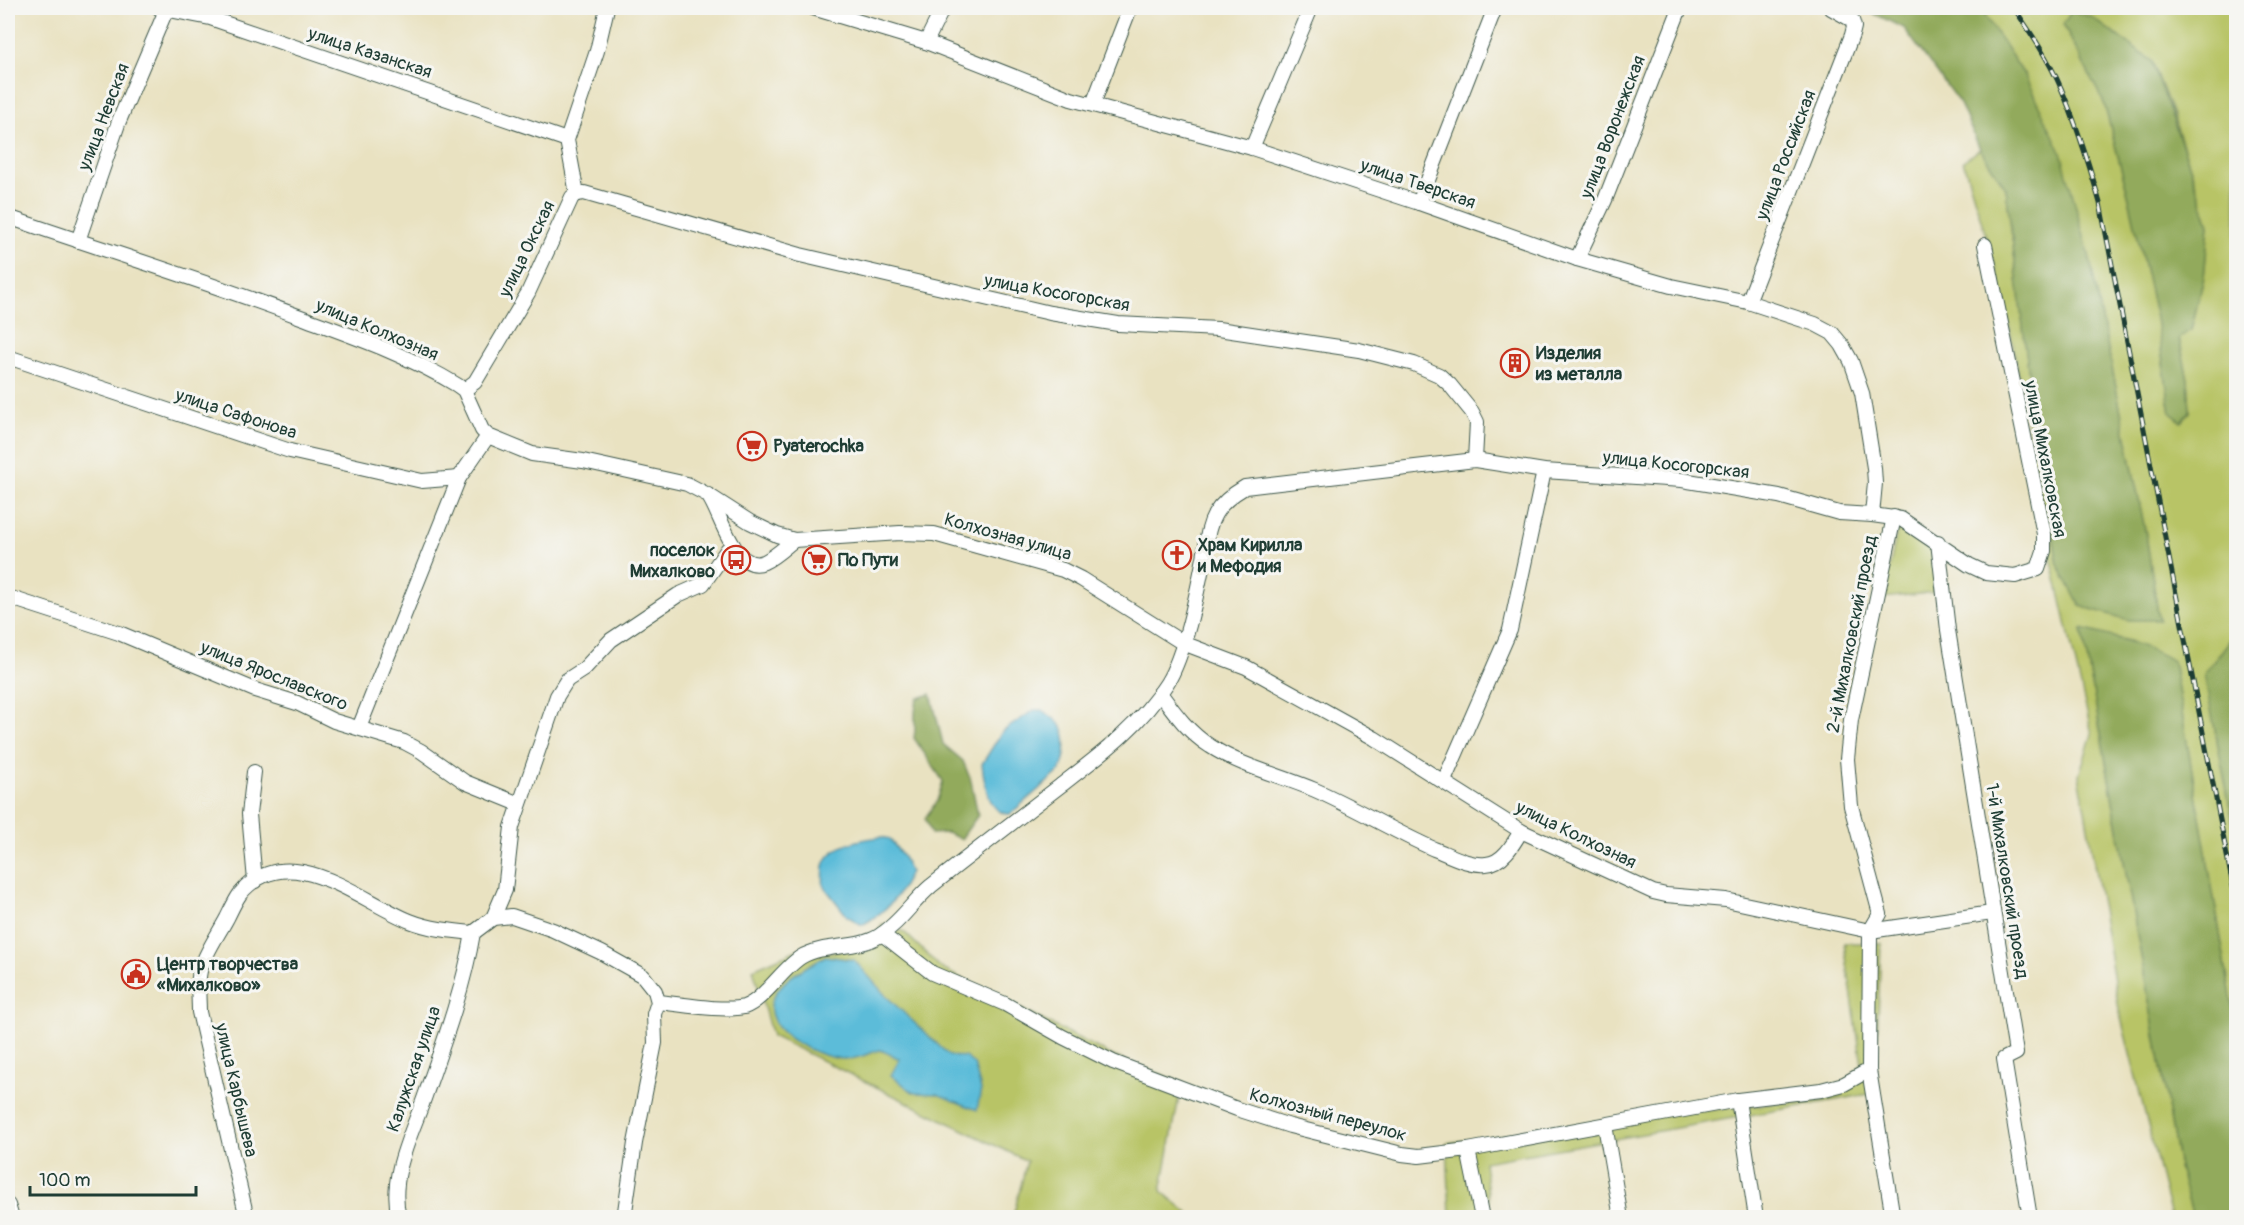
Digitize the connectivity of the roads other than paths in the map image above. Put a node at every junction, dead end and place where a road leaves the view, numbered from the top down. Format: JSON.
{"nodes":[{"id":1,"x":164,"y":8,"type":"edge"},
{"id":2,"x":607,"y":8,"type":"edge"},
{"id":3,"x":813,"y":8,"type":"edge"},
{"id":4,"x":943,"y":8,"type":"edge"},
{"id":5,"x":1130,"y":8,"type":"edge"},
{"id":6,"x":1311,"y":8,"type":"edge"},
{"id":7,"x":1495,"y":8,"type":"edge"},
{"id":8,"x":1680,"y":8,"type":"edge"},
{"id":9,"x":1831,"y":8,"type":"edge"},
{"id":10,"x":926,"y":42,"type":"junction"},
{"id":11,"x":1093,"y":104,"type":"junction"},
{"id":12,"x":567,"y":140,"type":"junction"},
{"id":13,"x":1252,"y":148,"type":"junction"},
{"id":14,"x":577,"y":194,"type":"junction"},
{"id":15,"x":1419,"y":203,"type":"junction"},
{"id":16,"x":8,"y":217,"type":"edge"},
{"id":17,"x":78,"y":241,"type":"junction"},
{"id":18,"x":1985,"y":245,"type":"dead end"},
{"id":19,"x":1577,"y":259,"type":"junction"},
{"id":20,"x":1748,"y":302,"type":"junction"},
{"id":21,"x":8,"y":357,"type":"edge"},
{"id":22,"x":464,"y":390,"type":"junction"},
{"id":23,"x":488,"y":436,"type":"junction"},
{"id":24,"x":1475,"y":460,"type":"junction"},
{"id":25,"x":1544,"y":471,"type":"junction"},
{"id":26,"x":459,"y":478,"type":"junction"},
{"id":27,"x":708,"y":495,"type":"junction"},
{"id":28,"x":1872,"y":514,"type":"junction"},
{"id":29,"x":1893,"y":517,"type":"junction"},
{"id":30,"x":794,"y":540,"type":"junction"},
{"id":31,"x":1938,"y":542,"type":"junction"},
{"id":32,"x":730,"y":548,"type":"junction"},
{"id":33,"x":8,"y":597,"type":"edge"},
{"id":34,"x":1183,"y":643,"type":"junction"},
{"id":35,"x":1160,"y":693,"type":"junction"},
{"id":36,"x":359,"y":728,"type":"junction"},
{"id":37,"x":254,"y":772,"type":"dead end"},
{"id":38,"x":1444,"y":781,"type":"junction"},
{"id":39,"x":519,"y":804,"type":"junction"},
{"id":40,"x":1521,"y":831,"type":"junction"},
{"id":41,"x":255,"y":881,"type":"junction"},
{"id":42,"x":1992,"y":913,"type":"junction"},
{"id":43,"x":493,"y":918,"type":"junction"},
{"id":44,"x":1870,"y":931,"type":"junction"},
{"id":45,"x":473,"y":933,"type":"junction"},
{"id":46,"x":882,"y":934,"type":"junction"},
{"id":47,"x":658,"y":1002,"type":"junction"},
{"id":48,"x":1869,"y":1070,"type":"junction"},
{"id":49,"x":1738,"y":1100,"type":"junction"},
{"id":50,"x":1605,"y":1125,"type":"junction"},
{"id":51,"x":1468,"y":1150,"type":"junction"},
{"id":52,"x":8,"y":1205,"type":"edge"},
{"id":53,"x":12,"y":1218,"type":"edge"},
{"id":54,"x":247,"y":1218,"type":"edge"},
{"id":55,"x":399,"y":1218,"type":"edge"},
{"id":56,"x":624,"y":1218,"type":"edge"},
{"id":57,"x":1482,"y":1218,"type":"edge"},
{"id":58,"x":1621,"y":1218,"type":"edge"},
{"id":59,"x":1756,"y":1218,"type":"edge"},
{"id":60,"x":1893,"y":1218,"type":"edge"},
{"id":61,"x":2030,"y":1218,"type":"edge"}],
"edges":[{"from":1,"to":12,"type":"street","name":"улица Казанская"},
{"from":1,"to":17,"type":"street","name":"улица Невская"},
{"from":2,"to":12,"type":"street","name":"улица Окская"},
{"from":3,"to":10,"type":"street","name":"улица Тверская"},
{"from":4,"to":10,"type":"street"},
{"from":5,"to":11,"type":"street"},
{"from":6,"to":13,"type":"street"},
{"from":7,"to":15,"type":"street"},
{"from":8,"to":19,"type":"street","name":"улица Воронежская"},
{"from":9,"to":20,"type":"street","name":"улица Российская"},
{"from":10,"to":11,"type":"street","name":"улица Тверская"},
{"from":11,"to":13,"type":"street","name":"улица Тверская"},
{"from":12,"to":14,"type":"street","name":"улица Окская"},
{"from":13,"to":15,"type":"street","name":"улица Тверская"},
{"from":14,"to":22,"type":"street","name":"улица Окская"},
{"from":14,"to":24,"type":"street","name":"улица Косогорская"},
{"from":15,"to":19,"type":"street","name":"улица Тверская"},
{"from":16,"to":17,"type":"street","name":"улица Колхозная"},
{"from":17,"to":22,"type":"street","name":"улица Колхозная"},
{"from":18,"to":31,"type":"street","name":"улица Михалковская"},
{"from":19,"to":20,"type":"street","name":"улица Тверская"},
{"from":20,"to":28,"type":"street","name":"улица Тверская"},
{"from":21,"to":26,"type":"street","name":"улица Сафонова"},
{"from":22,"to":23,"type":"street"},
{"from":23,"to":26,"type":"street"},
{"from":23,"to":27,"type":"street"},
{"from":24,"to":25,"type":"street","name":"улица Косогорская"},
{"from":24,"to":34,"type":"street","name":"улица Косогорская"},
{"from":25,"to":28,"type":"street","name":"улица Косогорская"},
{"from":25,"to":38,"type":"street"},
{"from":26,"to":36,"type":"street"},
{"from":27,"to":30,"type":"street","name":"Колхозная улица"},
{"from":27,"to":32,"type":"street"},
{"from":28,"to":29,"type":"street","name":"улица Михалковская"},
{"from":29,"to":31,"type":"street","name":"улица Михалковская"},
{"from":29,"to":44,"type":"street","name":"2-й Михалковский проезд"},
{"from":30,"to":32,"type":"street"},
{"from":30,"to":34,"type":"street","name":"Колхозная улица"},
{"from":31,"to":42,"type":"street","name":"1-й Михалковский проезд"},
{"from":32,"to":39,"type":"street"},
{"from":33,"to":36,"type":"street","name":"улица Ярославского"},
{"from":34,"to":35,"type":"street"},
{"from":34,"to":38,"type":"street","name":"улица Колхозная"},
{"from":35,"to":40,"type":"street"},
{"from":35,"to":46,"type":"street"},
{"from":36,"to":39,"type":"street","name":"улица Ярославского"},
{"from":37,"to":41,"type":"street"},
{"from":38,"to":40,"type":"street","name":"улица Колхозная"},
{"from":39,"to":43,"type":"street"},
{"from":40,"to":44,"type":"street","name":"улица Колхозная"},
{"from":41,"to":45,"type":"street"},
{"from":41,"to":54,"type":"street","name":"улица Карбышева"},
{"from":42,"to":44,"type":"street","name":"улица Колхозная"},
{"from":42,"to":61,"type":"street","name":"1-й Михалковский проезд"},
{"from":43,"to":45,"type":"street"},
{"from":43,"to":47,"type":"street"},
{"from":44,"to":48,"type":"street","name":"2-й Михалковский проезд"},
{"from":45,"to":55,"type":"street","name":"Калужская улица"},
{"from":46,"to":47,"type":"street"},
{"from":46,"to":51,"type":"street","name":"Колхозный переулок"},
{"from":47,"to":56,"type":"street"},
{"from":48,"to":49,"type":"street","name":"Колхозный переулок"},
{"from":48,"to":60,"type":"street","name":"2-й Михалковский проезд"},
{"from":49,"to":50,"type":"street","name":"Колхозный переулок"},
{"from":49,"to":59,"type":"street"},
{"from":50,"to":51,"type":"street","name":"Колхозный переулок"},
{"from":50,"to":58,"type":"street"},
{"from":51,"to":57,"type":"street"},
{"from":52,"to":53,"type":"street"}]}
